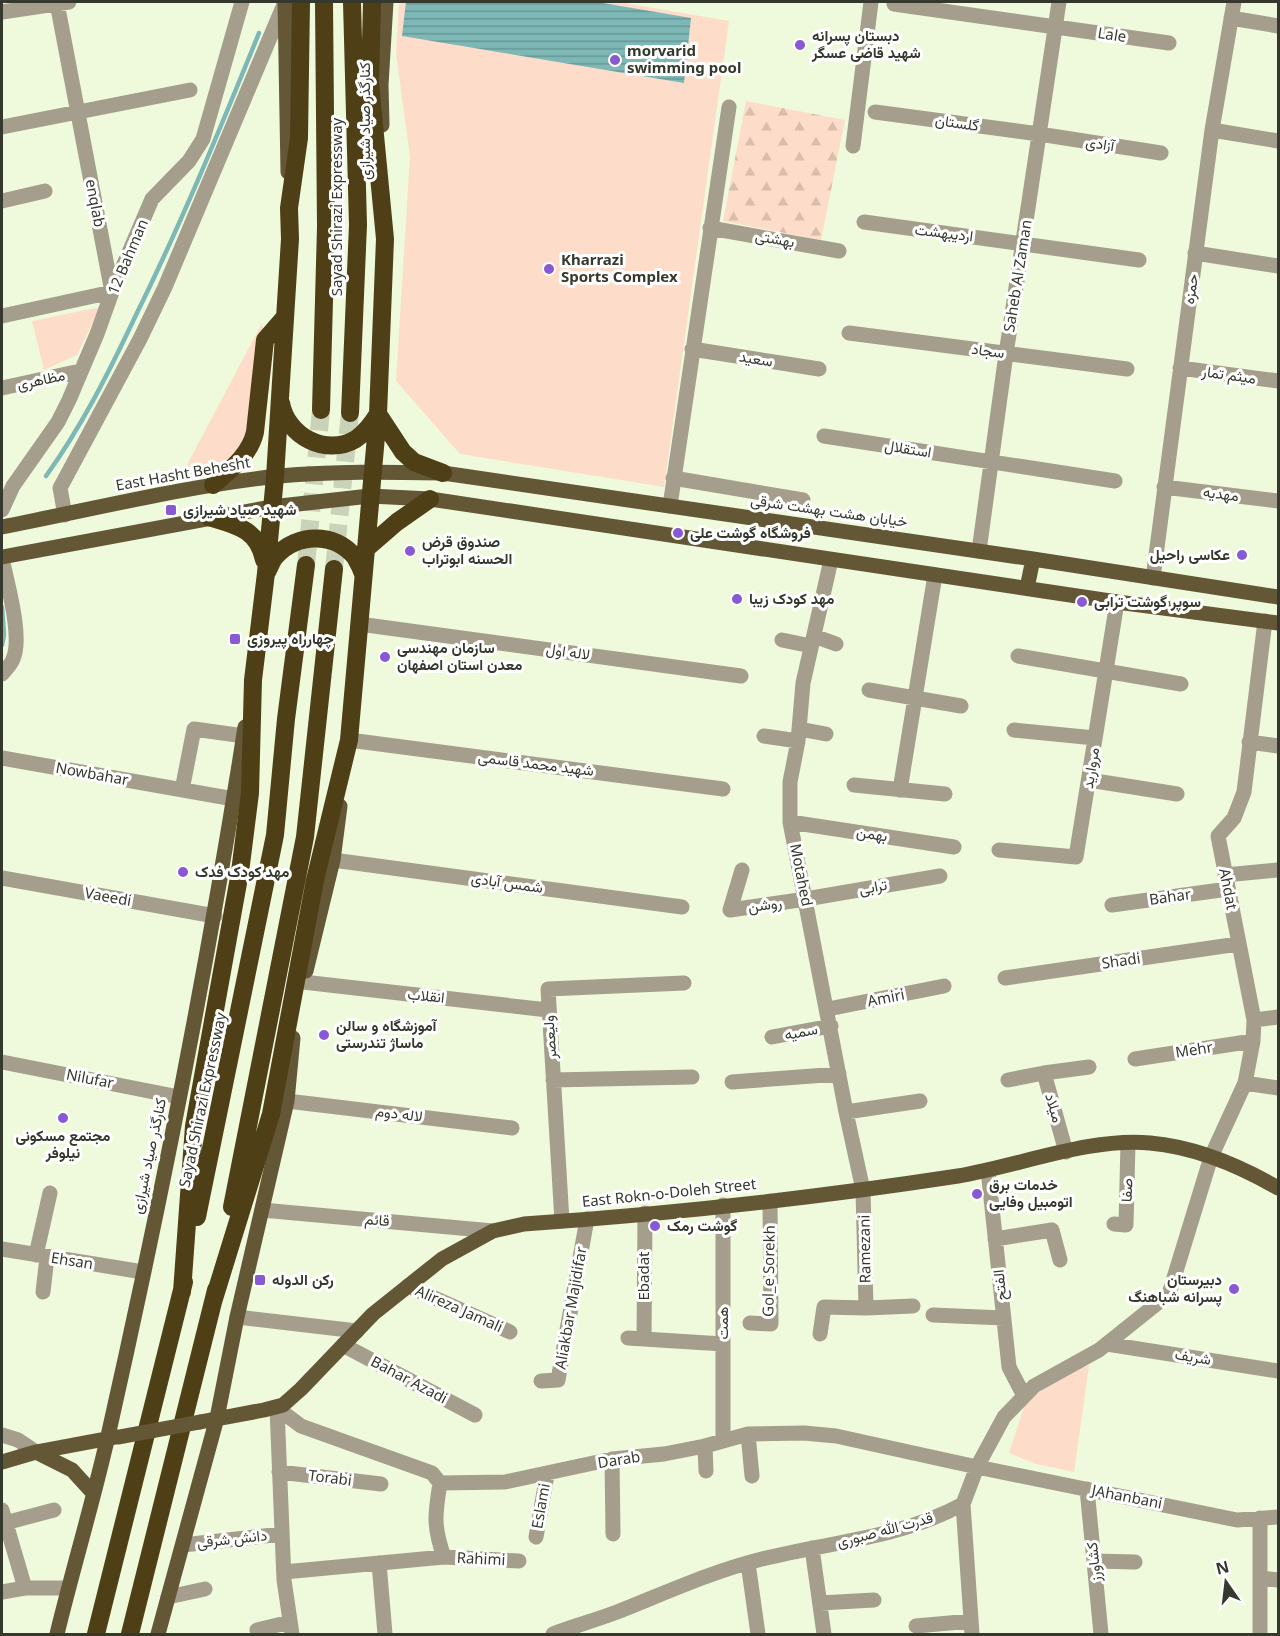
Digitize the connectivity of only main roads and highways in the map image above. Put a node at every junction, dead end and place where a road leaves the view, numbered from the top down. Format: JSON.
{"nodes":[{"id":1,"x":285,"y":2,"type":"edge"},
{"id":2,"x":301,"y":2,"type":"edge"},
{"id":3,"x":324,"y":2,"type":"edge"},
{"id":4,"x":352,"y":2,"type":"edge"},
{"id":5,"x":372,"y":2,"type":"edge"},
{"id":6,"x":386,"y":2,"type":"edge"},
{"id":7,"x":289,"y":208,"type":"junction"},
{"id":8,"x":385,"y":239,"type":"junction"},
{"id":9,"x":285,"y":317,"type":"junction"},
{"id":10,"x":280,"y":395,"type":"junction"},
{"id":11,"x":321,"y":410,"type":"tunnel mouth"},
{"id":12,"x":350,"y":413,"type":"tunnel mouth"},
{"id":13,"x":378,"y":414,"type":"junction"},
{"id":14,"x":372,"y":471,"type":"junction"},
{"id":15,"x":443,"y":473,"type":"junction"},
{"id":16,"x":275,"y":477,"type":"junction"},
{"id":17,"x":213,"y":485,"type":"junction"},
{"id":18,"x":370,"y":496,"type":"junction"},
{"id":19,"x":430,"y":499,"type":"junction"},
{"id":20,"x":271,"y":507,"type":"junction"},
{"id":21,"x":209,"y":517,"type":"junction"},
{"id":22,"x":2,"y":527,"type":"edge"},
{"id":23,"x":367,"y":548,"type":"junction"},
{"id":24,"x":2,"y":558,"type":"edge"},
{"id":25,"x":1034,"y":559,"type":"junction"},
{"id":26,"x":306,"y":565,"type":"tunnel mouth"},
{"id":27,"x":334,"y":569,"type":"tunnel mouth"},
{"id":28,"x":266,"y":573,"type":"junction"},
{"id":29,"x":363,"y":574,"type":"junction"},
{"id":30,"x":1027,"y":588,"type":"junction"},
{"id":31,"x":1278,"y":597,"type":"edge"},
{"id":32,"x":1272,"y":622,"type":"edge"},
{"id":33,"x":253,"y":680,"type":"junction"},
{"id":34,"x":349,"y":740,"type":"junction"},
{"id":35,"x":1278,"y":1188,"type":"edge"},
{"id":36,"x":182,"y":1292,"type":"junction"},
{"id":37,"x":213,"y":1302,"type":"junction"},
{"id":38,"x":217,"y":1418,"type":"junction"},
{"id":39,"x":113,"y":1438,"type":"junction"},
{"id":40,"x":36,"y":1452,"type":"junction"},
{"id":41,"x":2,"y":1462,"type":"edge"},
{"id":42,"x":93,"y":1493,"type":"junction"},
{"id":43,"x":57,"y":1635,"type":"edge"},
{"id":44,"x":96,"y":1635,"type":"edge"},
{"id":45,"x":129,"y":1635,"type":"edge"},
{"id":46,"x":158,"y":1635,"type":"edge"}],
"edges":[{"from":1,"to":7,"type":"main road"},
{"from":2,"to":7,"type":"highway"},
{"from":3,"to":11,"type":"highway","name":"Sayad Shirazi Expressway"},
{"from":4,"to":12,"type":"highway","name":"Sayad Shirazi Expressway"},
{"from":5,"to":8,"type":"highway"},
{"from":6,"to":8,"type":"main road","name":"کنارگذر صیاد شیرازی"},
{"from":7,"to":9,"type":"highway"},
{"from":8,"to":13,"type":"highway"},
{"from":9,"to":10,"type":"highway"},
{"from":9,"to":17,"type":"highway"},
{"from":10,"to":13,"type":"highway"},
{"from":10,"to":16,"type":"highway"},
{"from":13,"to":14,"type":"highway"},
{"from":13,"to":15,"type":"highway"},
{"from":14,"to":15,"type":"main road","name":"خیابان هشت بهشت شرقی"},
{"from":14,"to":16,"type":"main road","name":"East Hasht Behesht"},
{"from":14,"to":18,"type":"highway"},
{"from":15,"to":25,"type":"main road","name":"خیابان هشت بهشت شرقی"},
{"from":16,"to":17,"type":"main road","name":"East Hasht Behesht"},
{"from":16,"to":20,"type":"highway"},
{"from":17,"to":22,"type":"main road","name":"East Hasht Behesht"},
{"from":18,"to":19,"type":"main road"},
{"from":18,"to":20,"type":"main road"},
{"from":18,"to":23,"type":"highway"},
{"from":19,"to":23,"type":"highway"},
{"from":19,"to":30,"type":"main road"},
{"from":20,"to":21,"type":"main road"},
{"from":20,"to":28,"type":"highway"},
{"from":21,"to":24,"type":"main road"},
{"from":21,"to":28,"type":"highway"},
{"from":23,"to":29,"type":"highway"},
{"from":25,"to":30,"type":"main road"},
{"from":25,"to":31,"type":"main road","name":"خیابان هشت بهشت شرقی"},
{"from":26,"to":36,"type":"highway","name":"Sayad Shirazi Expressway"},
{"from":27,"to":37,"type":"highway"},
{"from":28,"to":29,"type":"highway"},
{"from":28,"to":33,"type":"highway"},
{"from":29,"to":34,"type":"highway"},
{"from":30,"to":32,"type":"main road"},
{"from":33,"to":36,"type":"highway"},
{"from":33,"to":39,"type":"main road","name":"کنارگذر صیاد شیرازی"},
{"from":34,"to":37,"type":"highway"},
{"from":34,"to":38,"type":"main road"},
{"from":35,"to":38,"type":"main road","name":"East Rokn-o-Doleh Street"},
{"from":36,"to":44,"type":"highway","name":"Sayad Shirazi Expressway"},
{"from":37,"to":45,"type":"highway"},
{"from":38,"to":39,"type":"main road","name":"East Rokn-o-Doleh Street","bridge":true},
{"from":38,"to":46,"type":"main road"},
{"from":39,"to":40,"type":"main road","name":"East Rokn-o-Doleh Street"},
{"from":39,"to":42,"type":"main road","name":"کنارگذر صیاد شیرازی"},
{"from":40,"to":41,"type":"main road","name":"East Rokn-o-Doleh Street"},
{"from":40,"to":42,"type":"main road"},
{"from":42,"to":43,"type":"main road","name":"کنارگذر صیاد شیرازی"}]}
